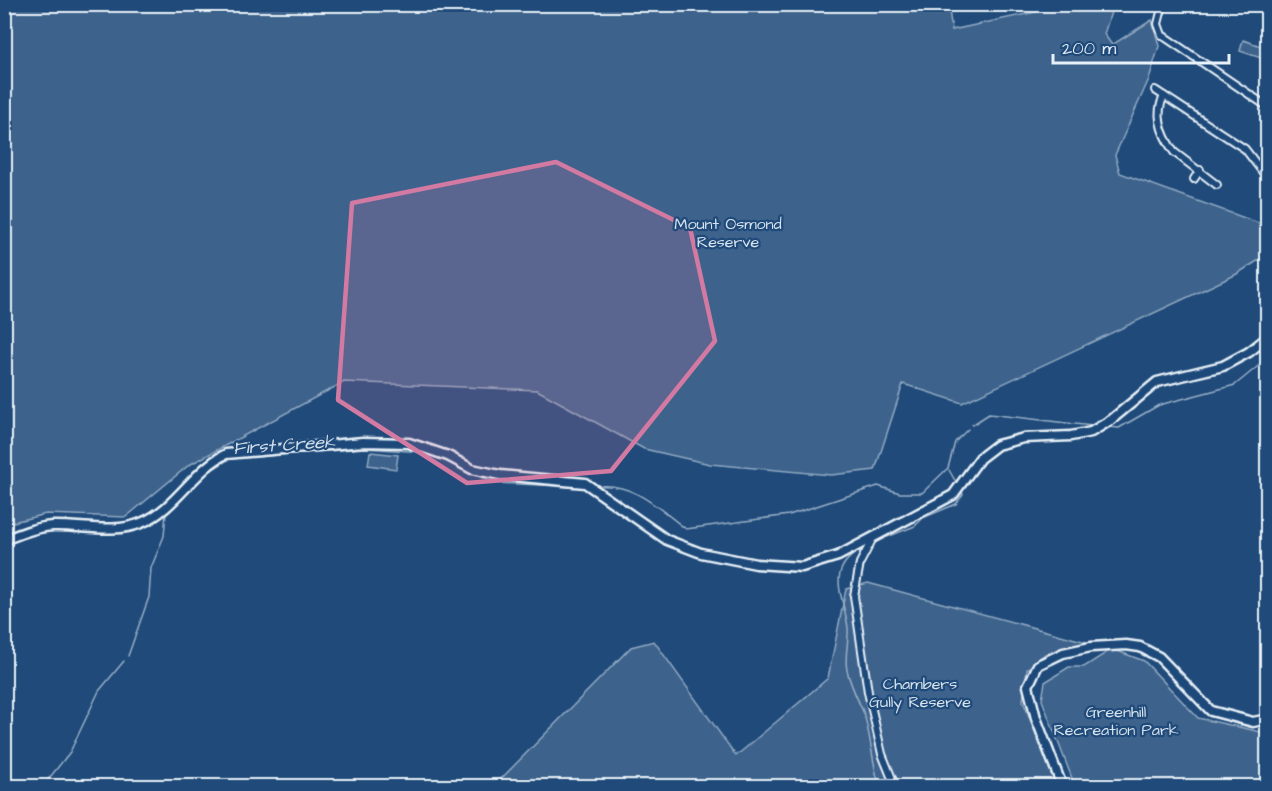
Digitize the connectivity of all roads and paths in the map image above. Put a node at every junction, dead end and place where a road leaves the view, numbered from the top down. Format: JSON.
{"nodes":[{"id":1,"x":1163,"y":4,"type":"edge"},
{"id":2,"x":1155,"y":90,"type":"dead end"},
{"id":3,"x":1164,"y":96,"type":"junction"},
{"id":4,"x":1268,"y":107,"type":"edge"},
{"id":5,"x":1200,"y":170,"type":"junction"},
{"id":6,"x":1194,"y":179,"type":"dead end"},
{"id":7,"x":1268,"y":179,"type":"edge"},
{"id":8,"x":1217,"y":185,"type":"dead end"},
{"id":9,"x":1268,"y":337,"type":"edge"},
{"id":10,"x":874,"y":537,"type":"junction"},
{"id":11,"x":4,"y":540,"type":"edge"},
{"id":12,"x":1268,"y":719,"type":"edge"},
{"id":13,"x":896,"y":786,"type":"edge"},
{"id":14,"x":1062,"y":786,"type":"edge"}],
"edges":[{"from":1,"to":4,"type":"street"},
{"from":2,"to":3,"type":"street"},
{"from":3,"to":5,"type":"street"},
{"from":3,"to":7,"type":"street"},
{"from":5,"to":6,"type":"street"},
{"from":5,"to":8,"type":"street"},
{"from":9,"to":10,"type":"street"},
{"from":10,"to":11,"type":"street"},
{"from":10,"to":13,"type":"street"},
{"from":12,"to":14,"type":"street"}]}
